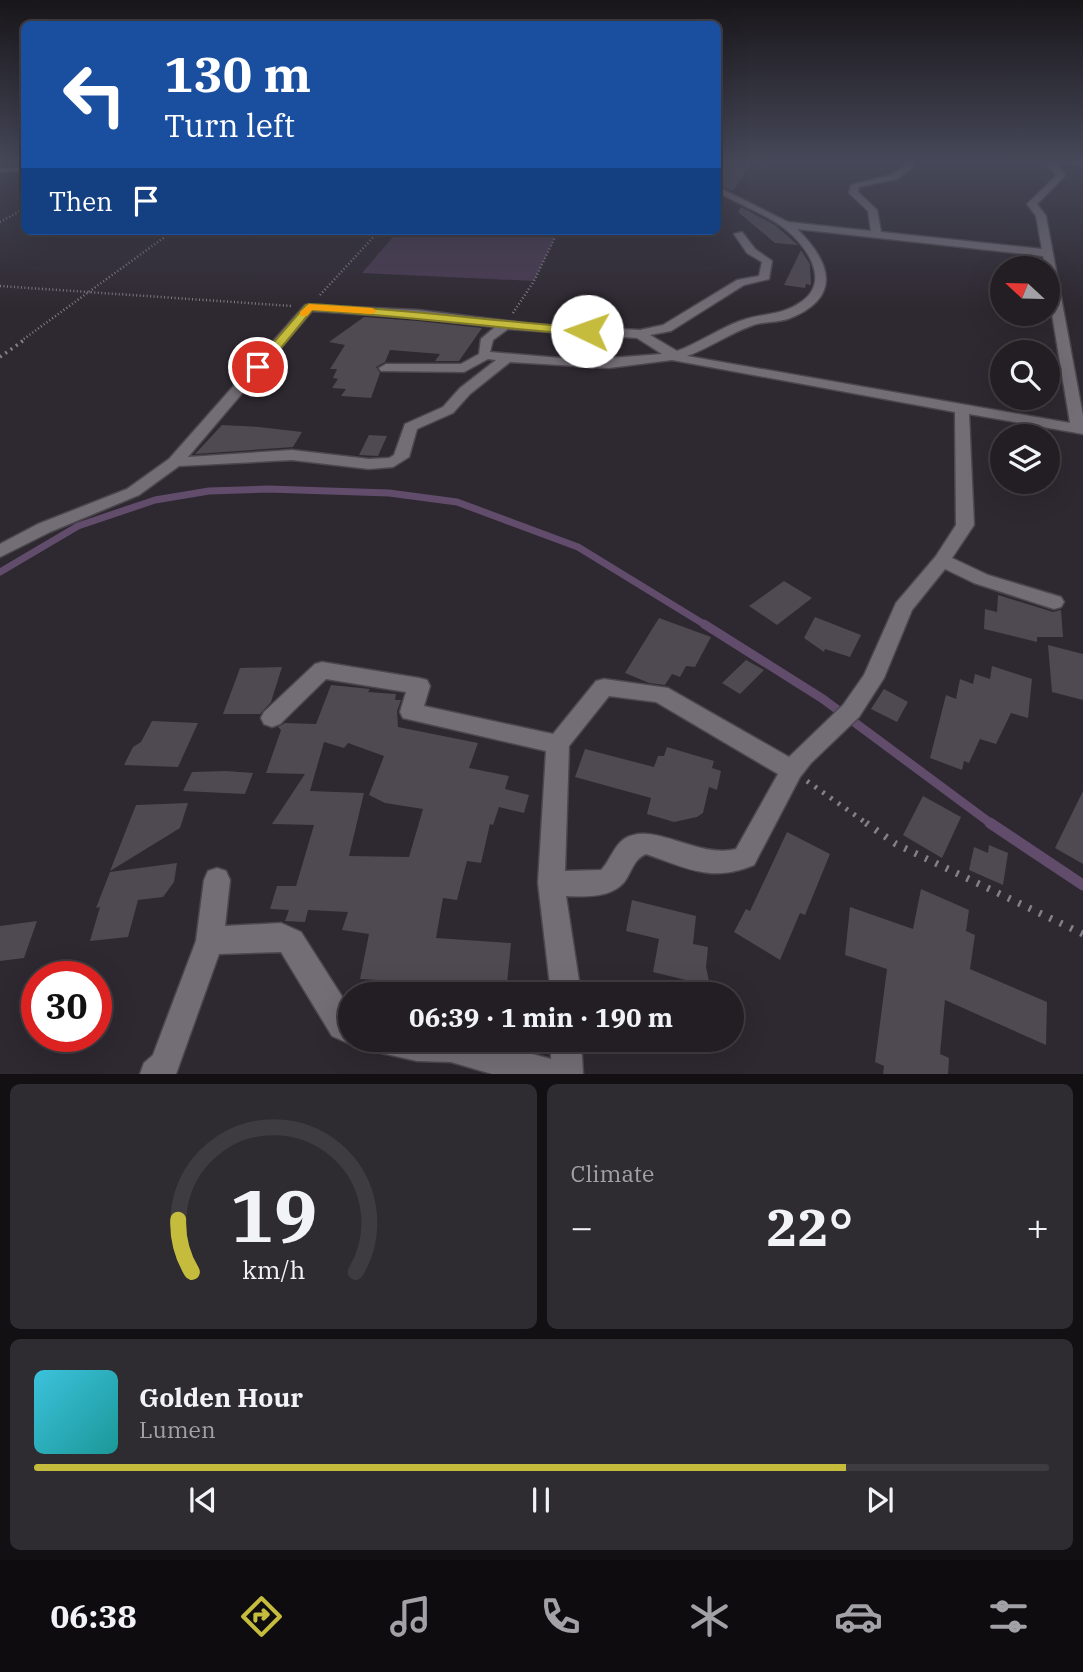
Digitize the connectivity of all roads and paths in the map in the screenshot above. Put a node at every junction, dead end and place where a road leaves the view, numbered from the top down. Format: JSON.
{"nodes":[{"id":1,"x":758,"y":210,"type":"edge"},
{"id":2,"x":872,"y":210,"type":"edge"},
{"id":3,"x":1037,"y":210,"type":"edge"},
{"id":4,"x":21,"y":211,"type":"edge"},
{"id":5,"x":0,"y":222,"type":"edge"},
{"id":6,"x":787,"y":225,"type":"junction"},
{"id":7,"x":739,"y":234,"type":"dead end"},
{"id":8,"x":876,"y":234,"type":"junction"},
{"id":9,"x":168,"y":235,"type":"edge"},
{"id":10,"x":375,"y":235,"type":"edge"},
{"id":11,"x":556,"y":235,"type":"edge"},
{"id":12,"x":1048,"y":253,"type":"junction"},
{"id":13,"x":0,"y":286,"type":"edge"},
{"id":14,"x":90,"y":292,"type":"junction"},
{"id":15,"x":309,"y":307,"type":"junction"},
{"id":16,"x":505,"y":325,"type":"junction"},
{"id":17,"x":640,"y":334,"type":"junction"},
{"id":18,"x":486,"y":355,"type":"junction"},
{"id":19,"x":673,"y":356,"type":"junction"},
{"id":20,"x":0,"y":357,"type":"edge"},
{"id":21,"x":507,"y":358,"type":"junction"},
{"id":22,"x":386,"y":368,"type":"dead end"},
{"id":23,"x":962,"y":409,"type":"junction"},
{"id":24,"x":1081,"y":429,"type":"edge"},
{"id":25,"x":175,"y":462,"type":"junction"},
{"id":26,"x":0,"y":551,"type":"edge"},
{"id":27,"x":942,"y":561,"type":"junction"},
{"id":28,"x":1054,"y":602,"type":"dead end"},
{"id":29,"x":272,"y":718,"type":"dead end"},
{"id":30,"x":558,"y":744,"type":"junction"},
{"id":31,"x":792,"y":771,"type":"junction"},
{"id":32,"x":217,"y":880,"type":"dead end"},
{"id":33,"x":551,"y":883,"type":"junction"},
{"id":34,"x":1083,"y":934,"type":"edge"},
{"id":35,"x":209,"y":941,"type":"junction"},
{"id":36,"x":564,"y":982,"type":"edge"},
{"id":37,"x":338,"y":1016,"type":"edge"},
{"id":38,"x":470,"y":1052,"type":"edge"},
{"id":39,"x":566,"y":1052,"type":"edge"},
{"id":40,"x":155,"y":1073,"type":"edge"},
{"id":41,"x":550,"y":1073,"type":"edge"},
{"id":42,"x":567,"y":1073,"type":"edge"}],
"edges":[{"from":1,"to":6,"type":"street"},
{"from":2,"to":8,"type":"street"},
{"from":3,"to":12,"type":"street"},
{"from":4,"to":5,"type":"path"},
{"from":6,"to":8,"type":"street"},
{"from":6,"to":19,"type":"street"},
{"from":7,"to":17,"type":"street"},
{"from":8,"to":12,"type":"street"},
{"from":9,"to":14,"type":"path"},
{"from":10,"to":15,"type":"path"},
{"from":11,"to":16,"type":"path"},
{"from":12,"to":24,"type":"street"},
{"from":13,"to":14,"type":"path"},
{"from":14,"to":15,"type":"path"},
{"from":14,"to":20,"type":"path"},
{"from":15,"to":16,"type":"street"},
{"from":15,"to":25,"type":"street"},
{"from":16,"to":17,"type":"street"},
{"from":16,"to":18,"type":"street"},
{"from":17,"to":19,"type":"street"},
{"from":18,"to":21,"type":"street"},
{"from":18,"to":22,"type":"street"},
{"from":19,"to":21,"type":"street"},
{"from":19,"to":23,"type":"street"},
{"from":21,"to":25,"type":"street"},
{"from":23,"to":24,"type":"street"},
{"from":23,"to":27,"type":"street"},
{"from":25,"to":26,"type":"street"},
{"from":27,"to":28,"type":"street"},
{"from":27,"to":31,"type":"street"},
{"from":29,"to":30,"type":"street"},
{"from":30,"to":31,"type":"street"},
{"from":30,"to":33,"type":"street"},
{"from":31,"to":33,"type":"street"},
{"from":31,"to":34,"type":"path"},
{"from":32,"to":35,"type":"street"},
{"from":33,"to":36,"type":"street"},
{"from":35,"to":37,"type":"street"},
{"from":35,"to":40,"type":"street"},
{"from":38,"to":41,"type":"street"},
{"from":39,"to":42,"type":"street"}]}
